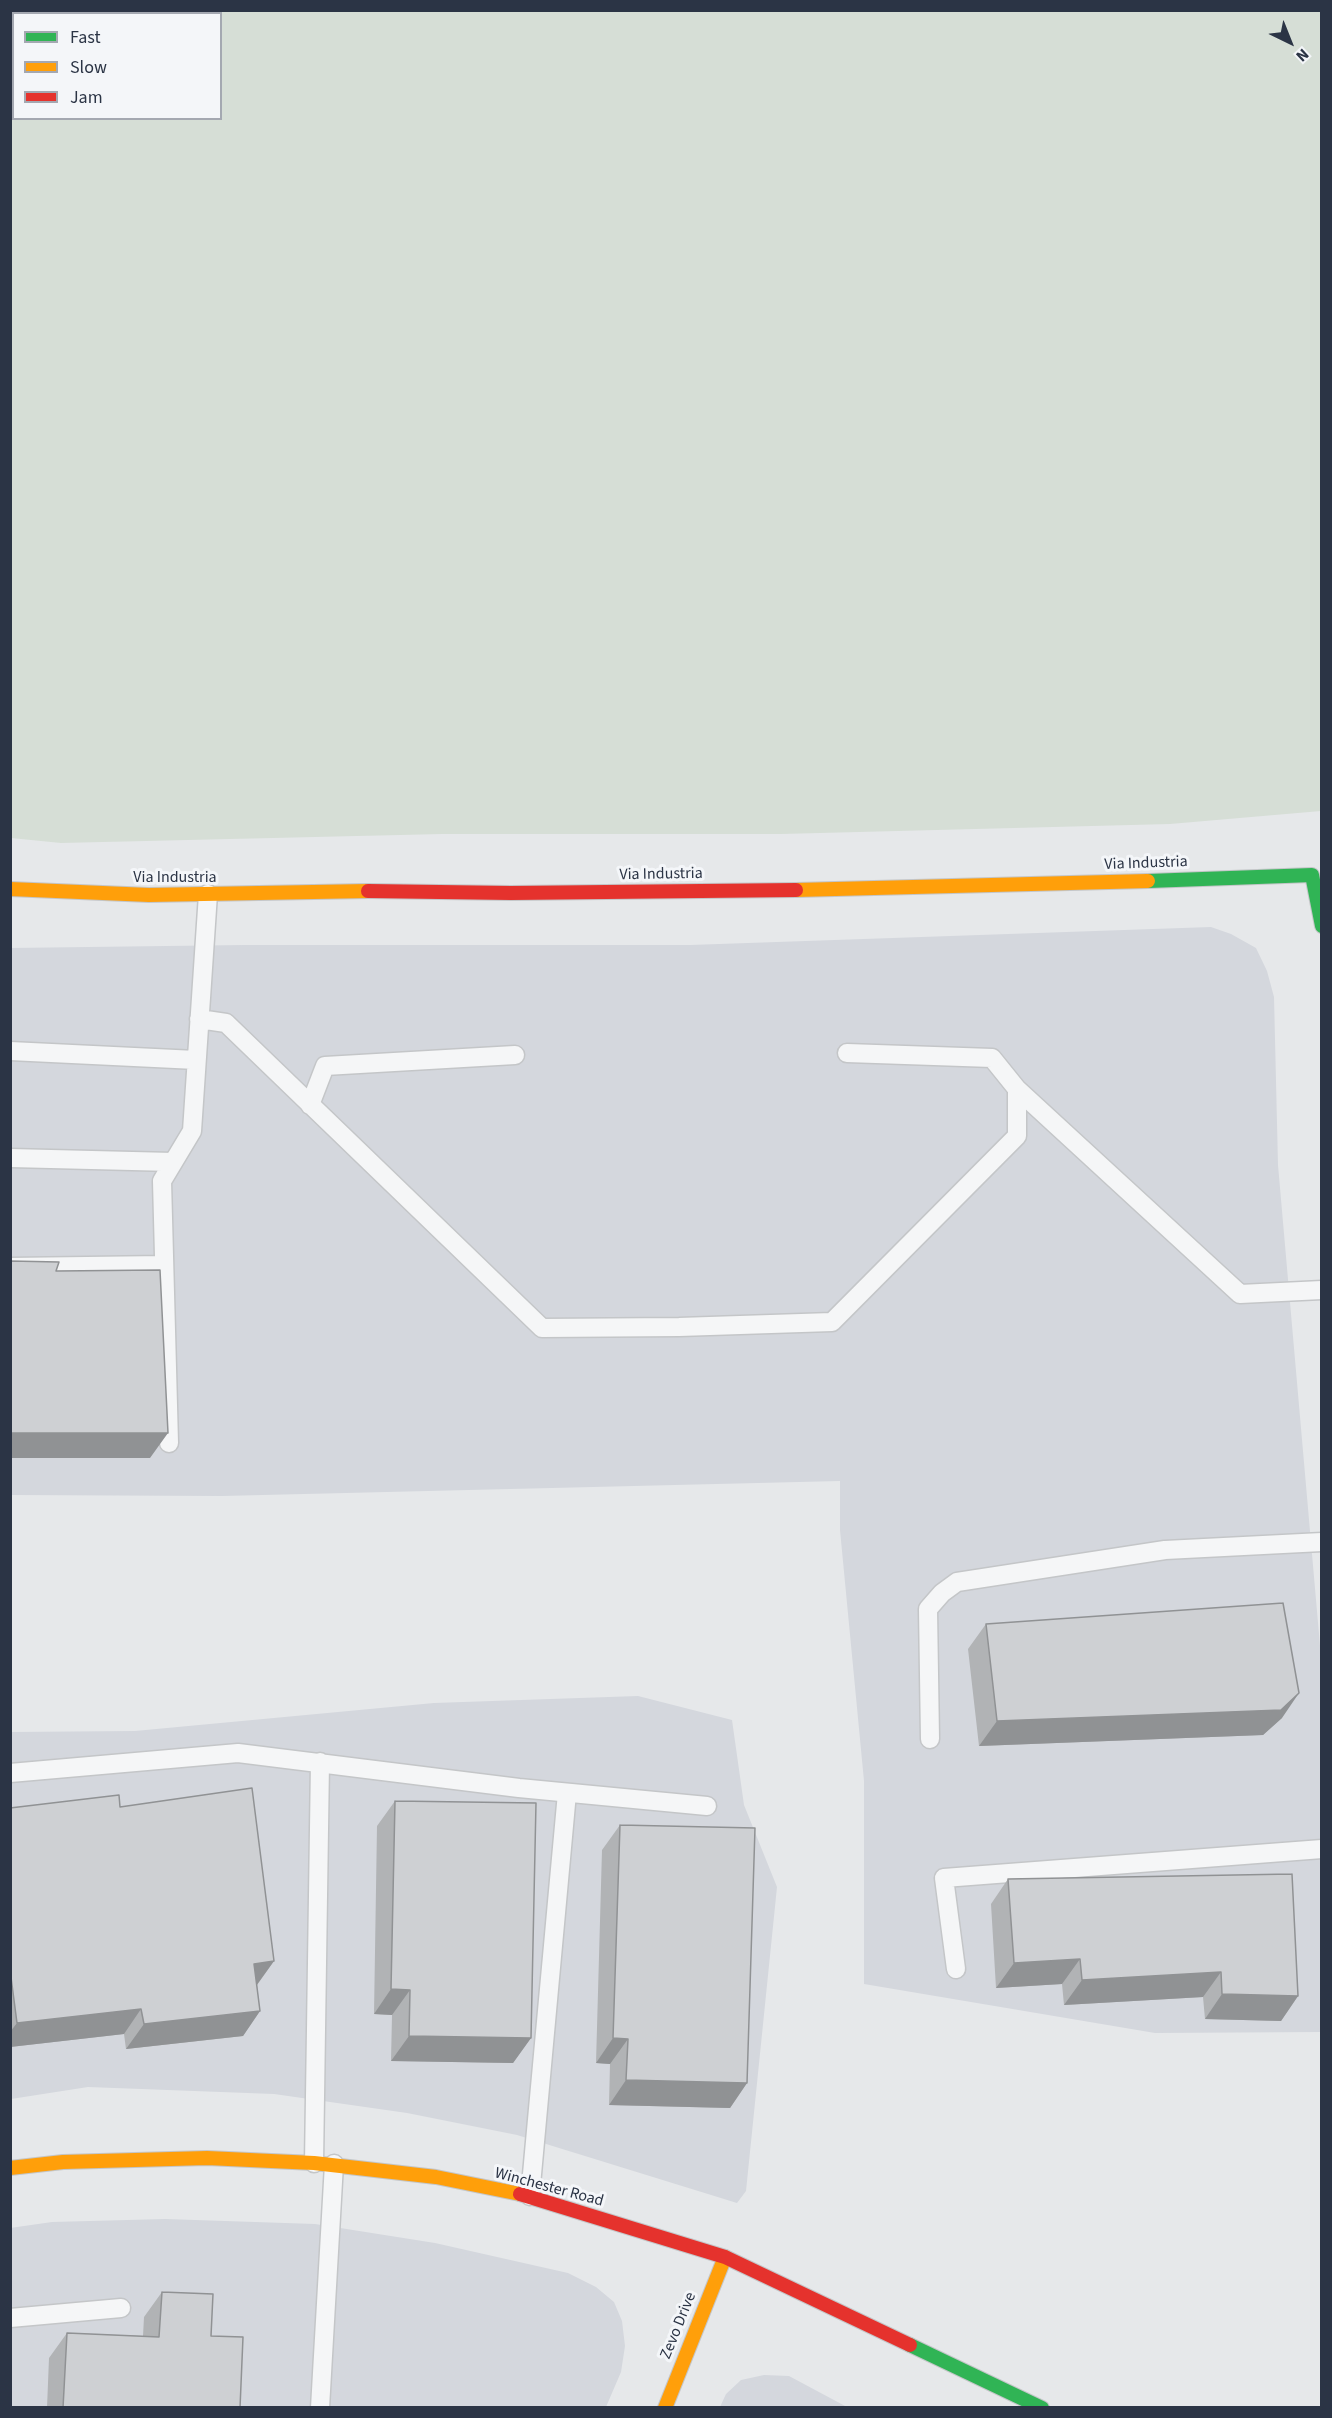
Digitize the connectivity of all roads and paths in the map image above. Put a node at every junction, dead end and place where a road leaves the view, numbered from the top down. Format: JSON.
{"nodes":[{"id":1,"x":10,"y":889,"type":"edge"},
{"id":2,"x":208,"y":894,"type":"junction"},
{"id":3,"x":1322,"y":926,"type":"edge"},
{"id":4,"x":199,"y":1019,"type":"junction"},
{"id":5,"x":10,"y":1051,"type":"edge"},
{"id":6,"x":847,"y":1053,"type":"dead end"},
{"id":7,"x":515,"y":1055,"type":"dead end"},
{"id":8,"x":196,"y":1060,"type":"junction"},
{"id":9,"x":1017,"y":1089,"type":"junction"},
{"id":10,"x":310,"y":1105,"type":"junction"},
{"id":11,"x":10,"y":1158,"type":"edge"},
{"id":12,"x":173,"y":1162,"type":"junction"},
{"id":13,"x":164,"y":1265,"type":"junction"},
{"id":14,"x":10,"y":1267,"type":"edge"},
{"id":15,"x":1322,"y":1290,"type":"edge"},
{"id":16,"x":169,"y":1443,"type":"edge"},
{"id":17,"x":1322,"y":1542,"type":"edge"},
{"id":18,"x":930,"y":1738,"type":"dead end"},
{"id":19,"x":320,"y":1762,"type":"junction"},
{"id":20,"x":10,"y":1773,"type":"edge"},
{"id":21,"x":567,"y":1793,"type":"junction"},
{"id":22,"x":707,"y":1806,"type":"dead end"},
{"id":23,"x":1322,"y":1849,"type":"edge"},
{"id":24,"x":956,"y":1969,"type":"dead end"},
{"id":25,"x":314,"y":2163,"type":"junction"},
{"id":26,"x":333,"y":2164,"type":"junction"},
{"id":27,"x":10,"y":2168,"type":"edge"},
{"id":28,"x":530,"y":2196,"type":"junction"},
{"id":29,"x":725,"y":2257,"type":"junction"},
{"id":30,"x":120,"y":2308,"type":"dead end"},
{"id":31,"x":10,"y":2318,"type":"edge"},
{"id":32,"x":320,"y":2408,"type":"edge"},
{"id":33,"x":664,"y":2408,"type":"edge"},
{"id":34,"x":1042,"y":2408,"type":"edge"}],
"edges":[{"from":1,"to":2,"type":"street","name":"Via Industria"},
{"from":2,"to":3,"type":"street","name":"Via Industria"},
{"from":2,"to":4,"type":"lane"},
{"from":4,"to":8,"type":"lane"},
{"from":4,"to":10,"type":"lane"},
{"from":5,"to":8,"type":"lane"},
{"from":6,"to":9,"type":"lane"},
{"from":7,"to":10,"type":"lane"},
{"from":8,"to":12,"type":"lane"},
{"from":9,"to":10,"type":"lane"},
{"from":9,"to":15,"type":"lane"},
{"from":11,"to":12,"type":"lane"},
{"from":12,"to":13,"type":"lane"},
{"from":13,"to":14,"type":"lane"},
{"from":13,"to":16,"type":"lane"},
{"from":17,"to":18,"type":"lane"},
{"from":19,"to":20,"type":"lane"},
{"from":19,"to":21,"type":"lane"},
{"from":19,"to":25,"type":"lane"},
{"from":21,"to":22,"type":"lane"},
{"from":21,"to":28,"type":"lane"},
{"from":23,"to":24,"type":"lane"},
{"from":25,"to":26,"type":"street","name":"Winchester Road"},
{"from":25,"to":27,"type":"street","name":"Winchester Road"},
{"from":26,"to":28,"type":"street","name":"Winchester Road"},
{"from":26,"to":32,"type":"lane"},
{"from":28,"to":29,"type":"street","name":"Winchester Road"},
{"from":29,"to":33,"type":"street","name":"Zevo Drive"},
{"from":29,"to":34,"type":"street","name":"Winchester Road"},
{"from":30,"to":31,"type":"lane"}]}
